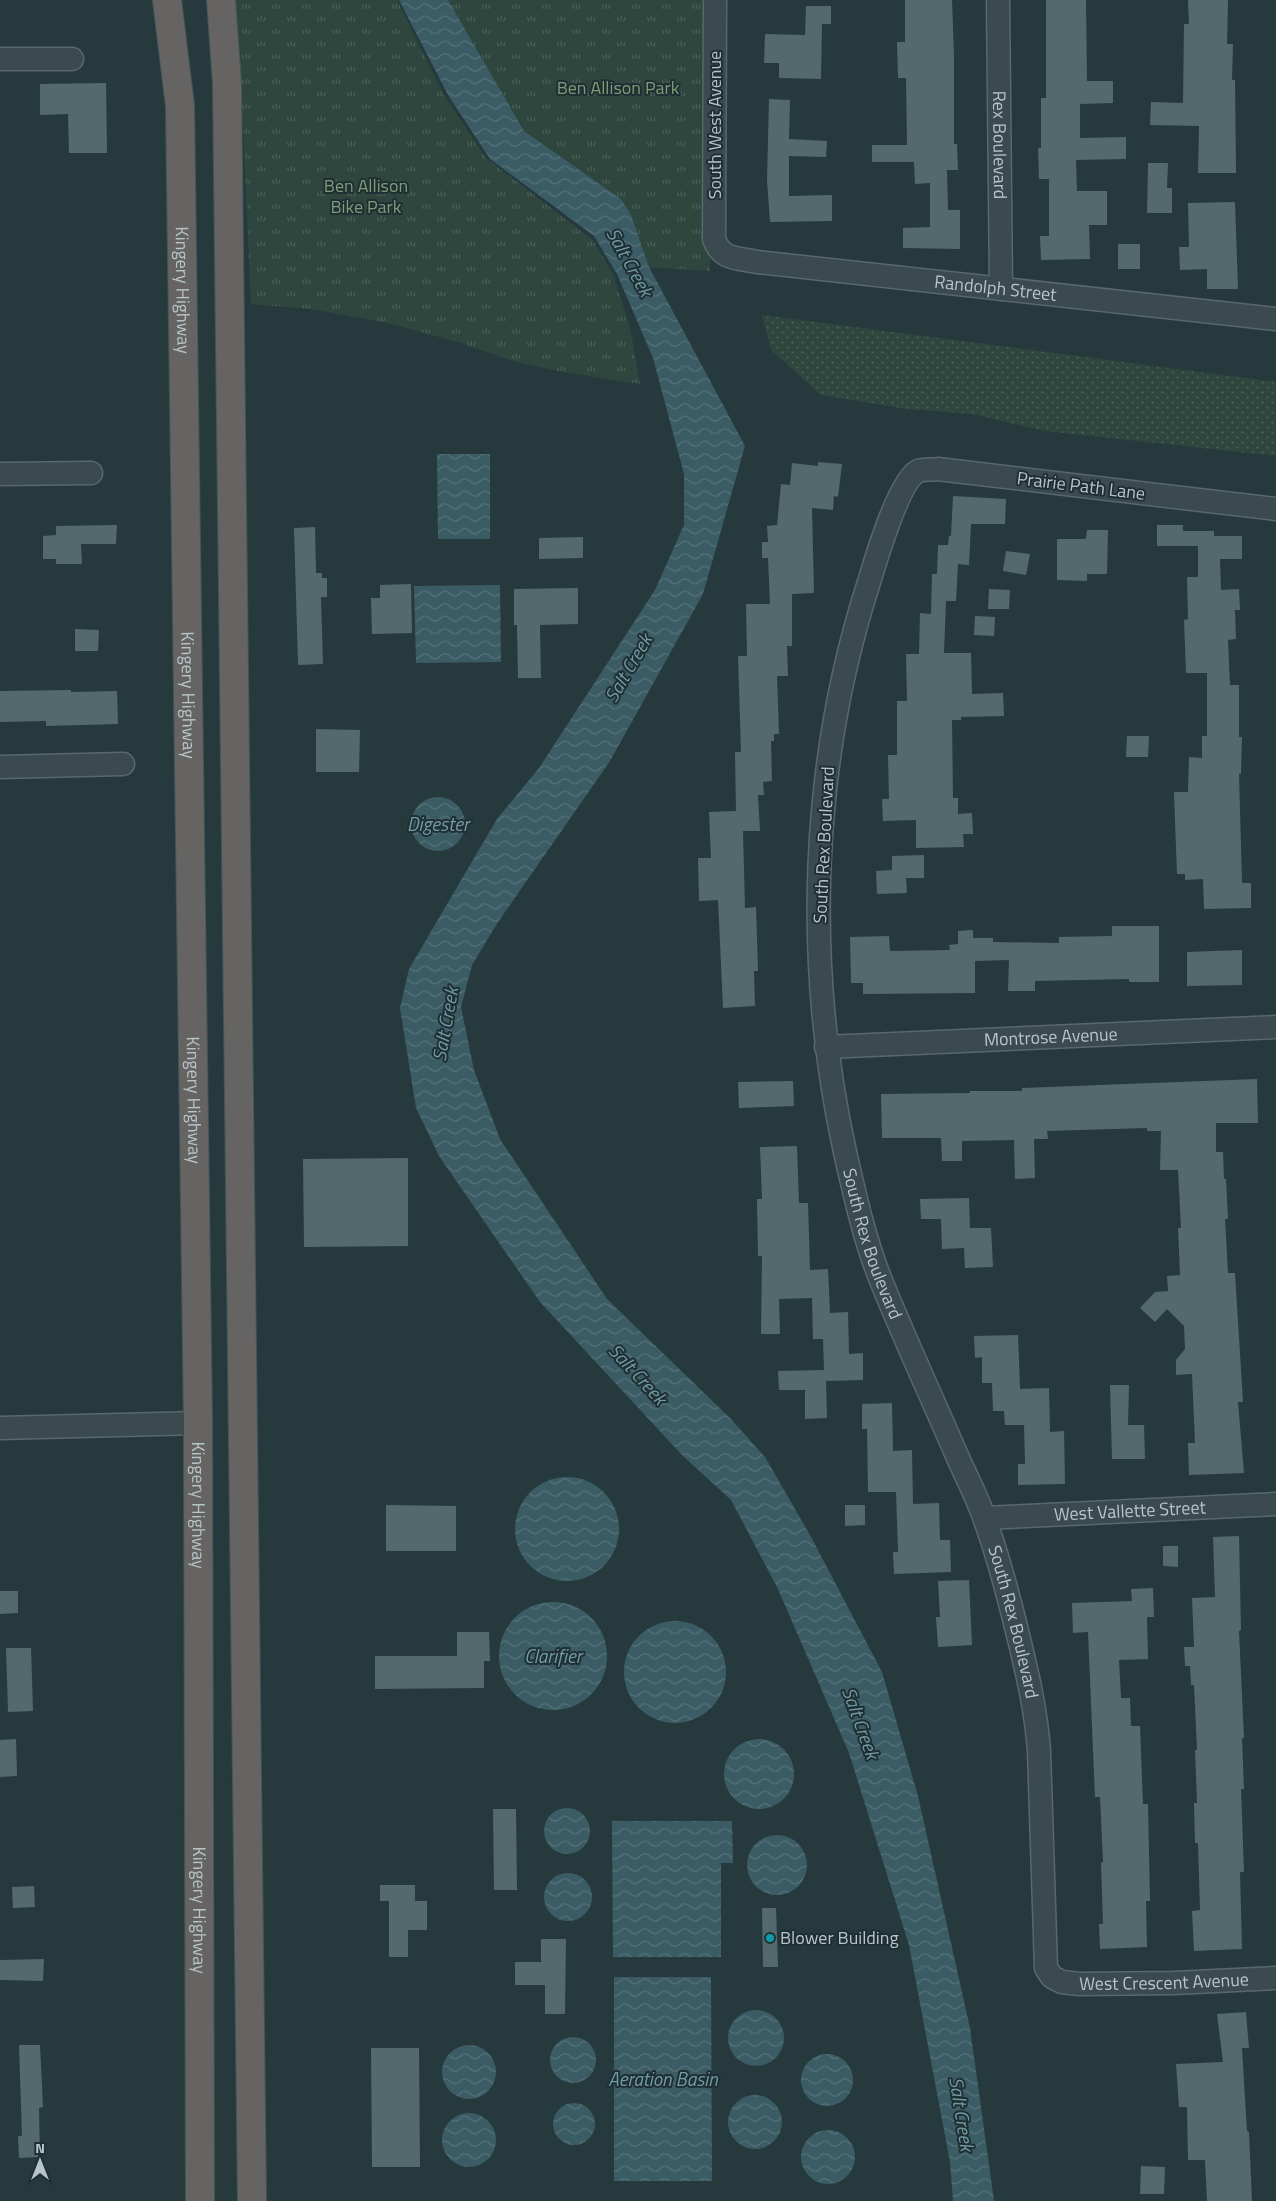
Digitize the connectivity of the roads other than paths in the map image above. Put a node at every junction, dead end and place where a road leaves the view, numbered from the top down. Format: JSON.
{"nodes":[{"id":1,"x":168,"y":0,"type":"edge"},
{"id":2,"x":221,"y":0,"type":"edge"},
{"id":3,"x":715,"y":0,"type":"edge"},
{"id":4,"x":998,"y":0,"type":"edge"},
{"id":5,"x":0,"y":59,"type":"edge"},
{"id":6,"x":72,"y":59,"type":"dead end"},
{"id":7,"x":718,"y":250,"type":"joint"},
{"id":8,"x":1001,"y":289,"type":"junction"},
{"id":9,"x":1276,"y":319,"type":"edge"},
{"id":10,"x":91,"y":473,"type":"dead end"},
{"id":11,"x":0,"y":474,"type":"edge"},
{"id":12,"x":900,"y":496,"type":"joint"},
{"id":13,"x":1276,"y":509,"type":"edge"},
{"id":14,"x":123,"y":764,"type":"dead end"},
{"id":15,"x":0,"y":767,"type":"edge"},
{"id":16,"x":1276,"y":1027,"type":"edge"},
{"id":17,"x":826,"y":1048,"type":"junction"},
{"id":18,"x":198,"y":1423,"type":"junction"},
{"id":19,"x":0,"y":1428,"type":"edge"},
{"id":20,"x":1276,"y":1504,"type":"edge"},
{"id":21,"x":985,"y":1518,"type":"junction"},
{"id":22,"x":1052,"y":1976,"type":"joint"},
{"id":23,"x":1276,"y":1978,"type":"edge"},
{"id":24,"x":200,"y":2201,"type":"edge"},
{"id":25,"x":252,"y":2201,"type":"edge"}],
"edges":[{"from":1,"to":18,"type":"highway","name":"Kingery Highway"},
{"from":2,"to":25,"type":"highway"},
{"from":3,"to":7,"type":"street","name":"South West Avenue"},
{"from":4,"to":8,"type":"street","name":"Rex Boulevard"},
{"from":5,"to":6,"type":"street"},
{"from":7,"to":8,"type":"street","name":"Randolph Street"},
{"from":8,"to":9,"type":"street","name":"Randolph Street"},
{"from":10,"to":11,"type":"street"},
{"from":12,"to":13,"type":"street","name":"Prairie Path Lane"},
{"from":12,"to":17,"type":"street","name":"South Rex Boulevard"},
{"from":14,"to":15,"type":"street"},
{"from":16,"to":17,"type":"street","name":"Montrose Avenue"},
{"from":17,"to":21,"type":"street","name":"South Rex Boulevard"},
{"from":18,"to":19,"type":"street"},
{"from":18,"to":24,"type":"highway","name":"Kingery Highway"},
{"from":20,"to":21,"type":"street","name":"West Vallette Street"},
{"from":21,"to":22,"type":"street","name":"South Rex Boulevard"},
{"from":22,"to":23,"type":"street","name":"West Crescent Avenue"}]}
